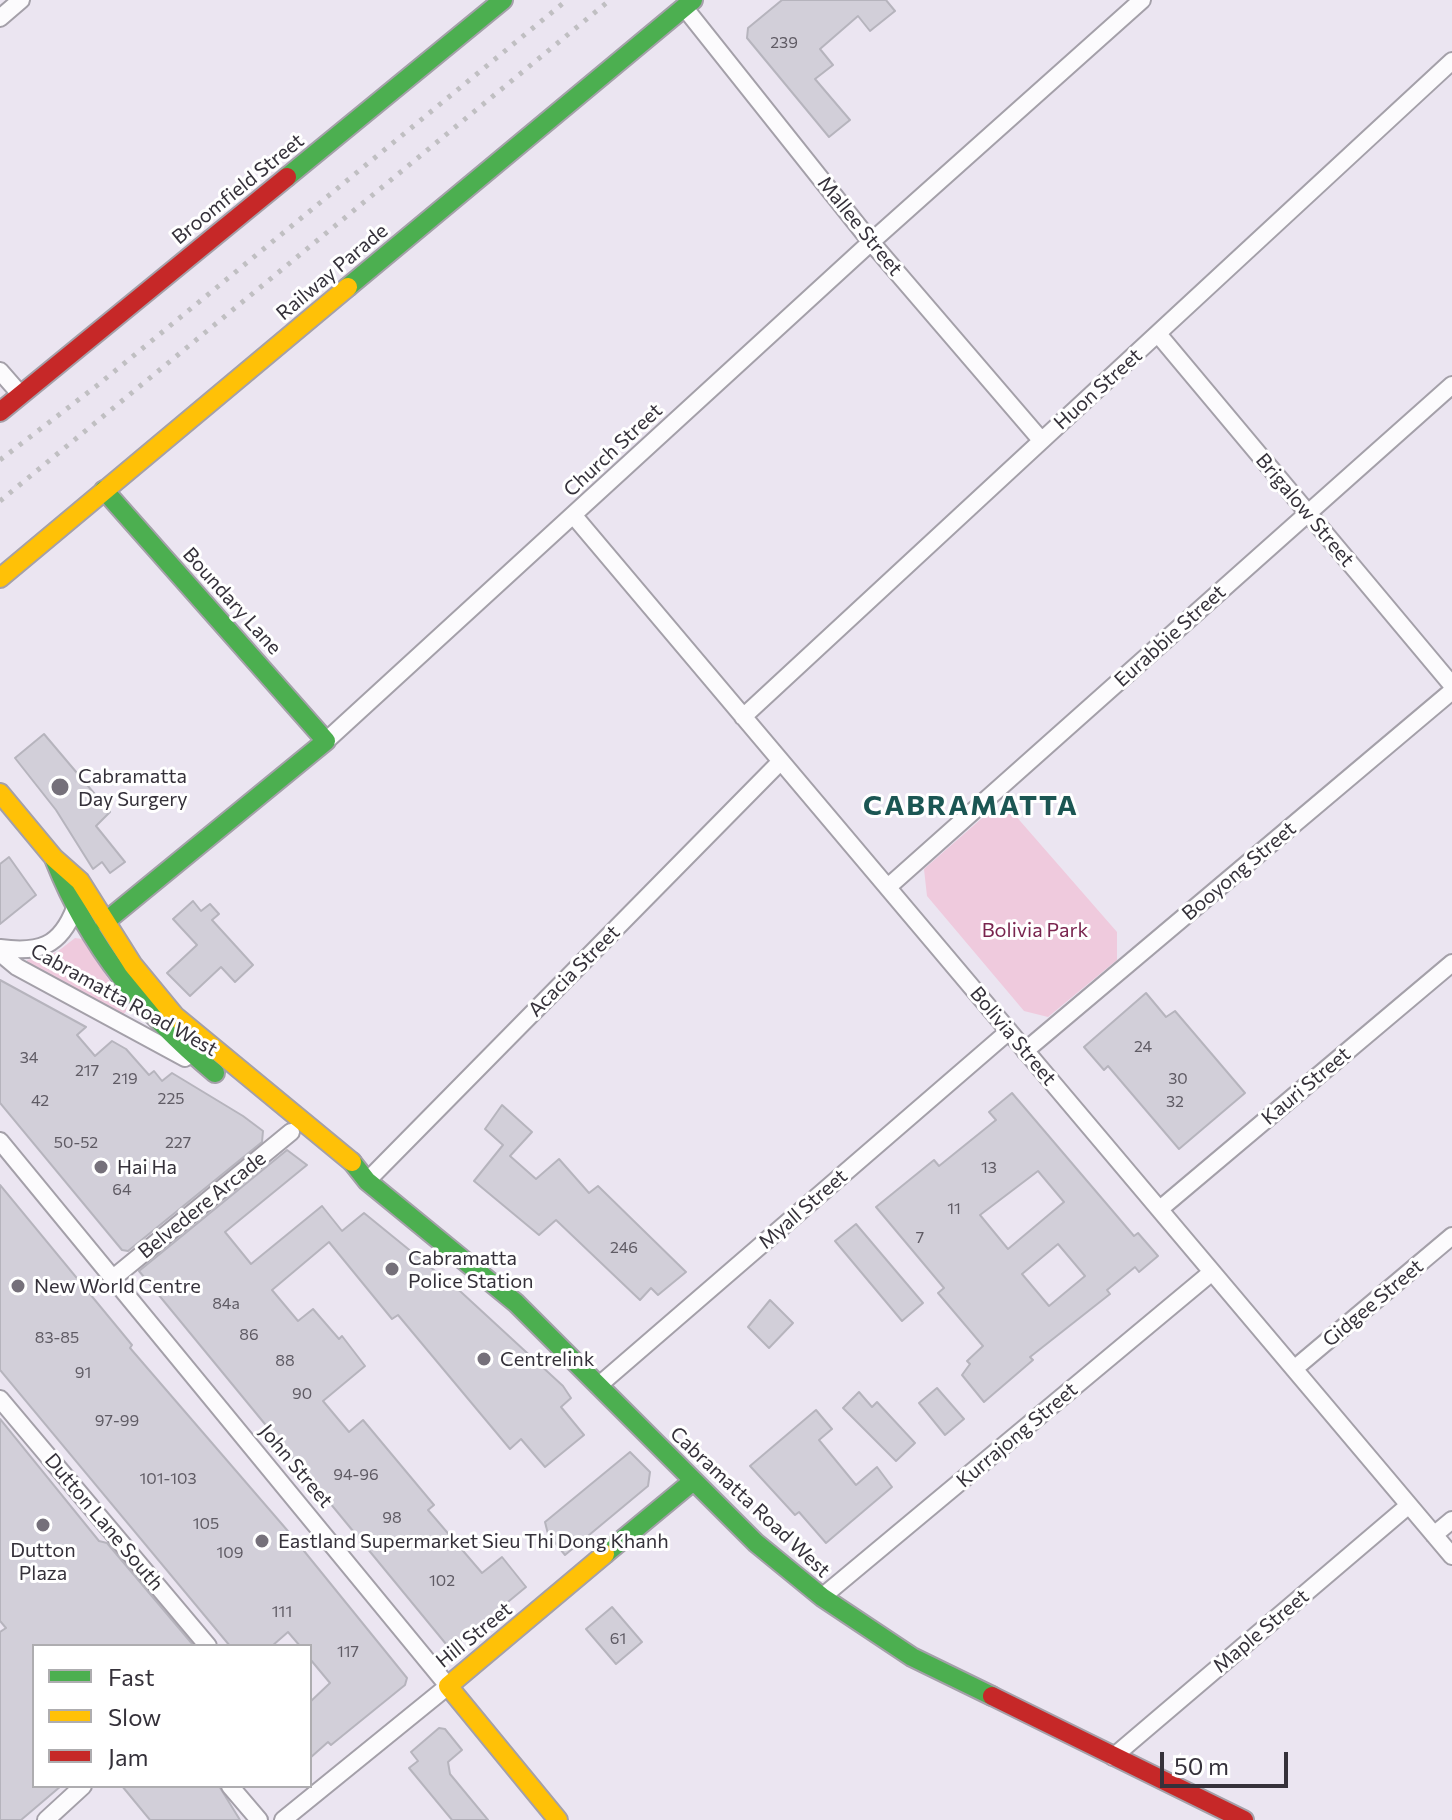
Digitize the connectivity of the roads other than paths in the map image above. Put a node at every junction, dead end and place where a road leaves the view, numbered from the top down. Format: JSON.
{"nodes":[{"id":1,"x":21,"y":0,"type":"edge"},
{"id":2,"x":503,"y":0,"type":"edge"},
{"id":3,"x":1142,"y":0,"type":"edge"},
{"id":4,"x":689,"y":4,"type":"edge"},
{"id":5,"x":0,"y":18,"type":"edge"},
{"id":6,"x":1452,"y":61,"type":"edge"},
{"id":7,"x":871,"y":242,"type":"junction"},
{"id":8,"x":1158,"y":334,"type":"junction"},
{"id":9,"x":0,"y":371,"type":"edge"},
{"id":10,"x":1452,"y":385,"type":"edge"},
{"id":11,"x":21,"y":395,"type":"junction"},
{"id":12,"x":0,"y":412,"type":"edge"},
{"id":13,"x":1041,"y":440,"type":"junction"},
{"id":14,"x":104,"y":490,"type":"junction"},
{"id":15,"x":1308,"y":513,"type":"junction"},
{"id":16,"x":574,"y":516,"type":"junction"},
{"id":17,"x":0,"y":578,"type":"edge"},
{"id":18,"x":1452,"y":688,"type":"edge"},
{"id":19,"x":743,"y":717,"type":"junction"},
{"id":20,"x":326,"y":741,"type":"junction"},
{"id":21,"x":781,"y":761,"type":"junction"},
{"id":22,"x":0,"y":793,"type":"edge"},
{"id":23,"x":54,"y":858,"type":"junction"},
{"id":24,"x":888,"y":887,"type":"junction"},
{"id":25,"x":75,"y":908,"type":"junction"},
{"id":26,"x":105,"y":922,"type":"junction"},
{"id":27,"x":0,"y":950,"type":"edge"},
{"id":28,"x":1452,"y":963,"type":"edge"},
{"id":29,"x":1009,"y":1031,"type":"junction"},
{"id":30,"x":1025,"y":1051,"type":"junction"},
{"id":31,"x":227,"y":1083,"type":"junction"},
{"id":32,"x":291,"y":1132,"type":"junction"},
{"id":33,"x":0,"y":1141,"type":"edge"},
{"id":34,"x":367,"y":1181,"type":"junction"},
{"id":35,"x":1160,"y":1209,"type":"junction"},
{"id":36,"x":1452,"y":1236,"type":"edge"},
{"id":37,"x":1212,"y":1272,"type":"junction"},
{"id":38,"x":112,"y":1279,"type":"junction"},
{"id":39,"x":1294,"y":1369,"type":"junction"},
{"id":40,"x":598,"y":1386,"type":"junction"},
{"id":41,"x":0,"y":1399,"type":"edge"},
{"id":42,"x":692,"y":1482,"type":"junction"},
{"id":43,"x":1409,"y":1505,"type":"junction"},
{"id":44,"x":1452,"y":1520,"type":"edge"},
{"id":45,"x":1434,"y":1535,"type":"junction"},
{"id":46,"x":1452,"y":1556,"type":"edge"},
{"id":47,"x":822,"y":1597,"type":"junction"},
{"id":48,"x":206,"y":1644,"type":"edge"},
{"id":49,"x":448,"y":1686,"type":"junction"},
{"id":50,"x":1113,"y":1757,"type":"junction"},
{"id":51,"x":81,"y":1788,"type":"edge"},
{"id":52,"x":232,"y":1788,"type":"edge"},
{"id":53,"x":46,"y":1820,"type":"edge"},
{"id":54,"x":259,"y":1820,"type":"edge"},
{"id":55,"x":283,"y":1820,"type":"edge"},
{"id":56,"x":558,"y":1820,"type":"edge"},
{"id":57,"x":1244,"y":1820,"type":"edge"}],
"edges":[{"from":1,"to":5,"type":"street"},
{"from":2,"to":11,"type":"main road","name":"Broomfield Street"},
{"from":3,"to":7,"type":"street","name":"Church Street"},
{"from":4,"to":7,"type":"street","name":"Mallee Street"},
{"from":4,"to":14,"type":"main road","name":"Railway Parade"},
{"from":6,"to":8,"type":"street","name":"Huon Street"},
{"from":7,"to":13,"type":"street","name":"Mallee Street"},
{"from":7,"to":16,"type":"street","name":"Church Street"},
{"from":8,"to":13,"type":"street","name":"Huon Street"},
{"from":8,"to":15,"type":"street","name":"Brigalow Street"},
{"from":9,"to":11,"type":"street"},
{"from":10,"to":15,"type":"street","name":"Eurabbie Street"},
{"from":11,"to":12,"type":"main road","name":"Broomfield Street"},
{"from":13,"to":19,"type":"street","name":"Huon Street"},
{"from":14,"to":17,"type":"main road","name":"Railway Parade"},
{"from":14,"to":20,"type":"main road","name":"Boundary Lane"},
{"from":15,"to":18,"type":"street","name":"Brigalow Street"},
{"from":15,"to":24,"type":"street","name":"Eurabbie Street"},
{"from":16,"to":19,"type":"street","name":"Bolivia Street"},
{"from":16,"to":20,"type":"street","name":"Church Street"},
{"from":18,"to":30,"type":"street","name":"Booyong Street"},
{"from":19,"to":21,"type":"street","name":"Bolivia Street"},
{"from":20,"to":26,"type":"main road","name":"Church Street"},
{"from":21,"to":24,"type":"street","name":"Bolivia Street"},
{"from":21,"to":34,"type":"street","name":"Acacia Street"},
{"from":22,"to":23,"type":"main road","name":"Cabramatta Road West"},
{"from":23,"to":25,"type":"main road","name":"Cabramatta Road West"},
{"from":23,"to":26,"type":"main road","name":"Cabramatta Road West"},
{"from":24,"to":29,"type":"street","name":"Bolivia Street"},
{"from":25,"to":27,"type":"street","name":"Cabramatta Road West"},
{"from":25,"to":31,"type":"main road","name":"Cabramatta Road West"},
{"from":26,"to":34,"type":"main road","name":"Cabramatta Road West"},
{"from":27,"to":31,"type":"street","name":"Cabramatta Road West"},
{"from":28,"to":35,"type":"street","name":"Kauri Street"},
{"from":29,"to":30,"type":"street","name":"Bolivia Street"},
{"from":29,"to":40,"type":"street","name":"Myall Street"},
{"from":30,"to":35,"type":"street","name":"Bolivia Street"},
{"from":31,"to":32,"type":"main road","name":"Cabramatta Road West"},
{"from":32,"to":34,"type":"main road","name":"Cabramatta Road West"},
{"from":32,"to":38,"type":"street","name":"Belvedere Arcade"},
{"from":33,"to":38,"type":"street","name":"John Street"},
{"from":34,"to":40,"type":"main road","name":"Cabramatta Road West"},
{"from":35,"to":37,"type":"street","name":"Bolivia Street"},
{"from":36,"to":39,"type":"street","name":"Gidgee Street"},
{"from":37,"to":39,"type":"street","name":"Bolivia Street"},
{"from":37,"to":47,"type":"street","name":"Kurrajong Street"},
{"from":38,"to":49,"type":"street","name":"John Street"},
{"from":39,"to":43,"type":"street","name":"Bolivia Street"},
{"from":40,"to":42,"type":"main road","name":"Cabramatta Road West"},
{"from":41,"to":48,"type":"street","name":"Dutton Lane South"},
{"from":42,"to":47,"type":"main road","name":"Cabramatta Road West"},
{"from":42,"to":49,"type":"main road","name":"Hill Street"},
{"from":43,"to":45,"type":"street","name":"Bolivia Street"},
{"from":43,"to":50,"type":"street","name":"Maple Street"},
{"from":44,"to":45,"type":"street"},
{"from":45,"to":46,"type":"street","name":"Bolivia Street"},
{"from":47,"to":50,"type":"main road","name":"Cabramatta Road West"},
{"from":49,"to":55,"type":"street","name":"Hill Street"},
{"from":49,"to":56,"type":"main road","name":"John Street"},
{"from":50,"to":57,"type":"main road","name":"Cabramatta Road West"},
{"from":51,"to":53,"type":"street"},
{"from":52,"to":54,"type":"street"}]}
